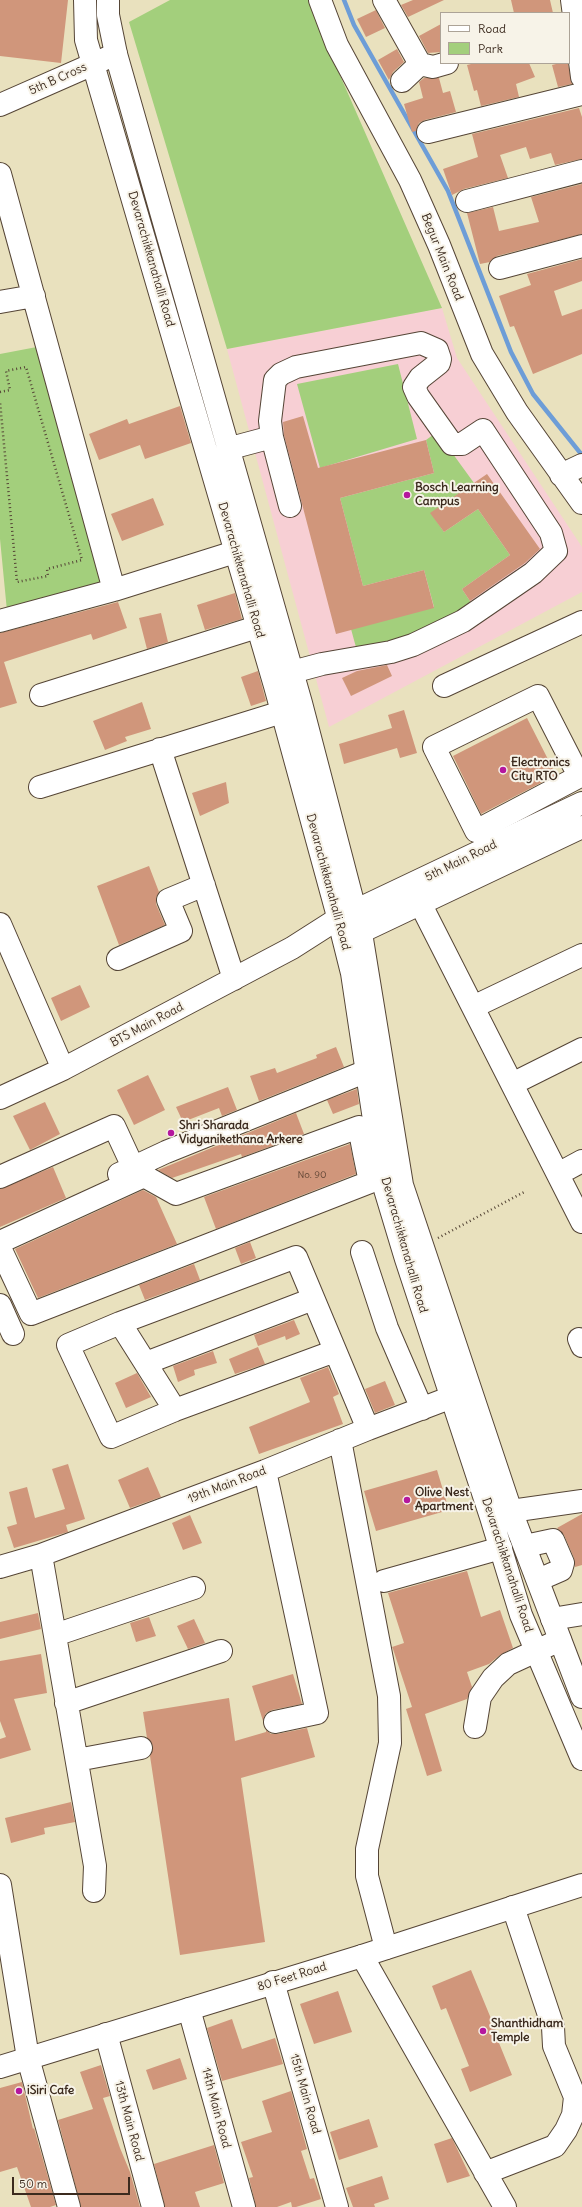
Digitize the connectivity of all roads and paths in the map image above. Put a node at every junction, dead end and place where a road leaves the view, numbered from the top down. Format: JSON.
{"nodes":[{"id":1,"x":85,"y":0,"type":"edge"},
{"id":2,"x":108,"y":0,"type":"edge"},
{"id":3,"x":320,"y":0,"type":"edge"},
{"id":4,"x":384,"y":0,"type":"edge"},
{"id":5,"x":572,"y":0,"type":"edge"},
{"id":6,"x":572,"y":27,"type":"edge"},
{"id":7,"x":116,"y":54,"type":"junction"},
{"id":8,"x":93,"y":63,"type":"junction"},
{"id":9,"x":420,"y":64,"type":"junction"},
{"id":10,"x":444,"y":64,"type":"edge"},
{"id":11,"x":582,"y":77,"type":"edge"},
{"id":12,"x":402,"y":81,"type":"dead end"},
{"id":13,"x":582,"y":94,"type":"edge"},
{"id":14,"x":0,"y":105,"type":"edge"},
{"id":15,"x":428,"y":132,"type":"dead end"},
{"id":16,"x":582,"y":171,"type":"edge"},
{"id":17,"x":0,"y":174,"type":"edge"},
{"id":18,"x":467,"y":201,"type":"dead end"},
{"id":19,"x":582,"y":246,"type":"edge"},
{"id":20,"x":500,"y":268,"type":"dead end"},
{"id":21,"x":34,"y":296,"type":"junction"},
{"id":22,"x":0,"y":302,"type":"edge"},
{"id":23,"x":0,"y":392,"type":"edge"},
{"id":24,"x":0,"y":402,"type":"edge"},
{"id":25,"x":272,"y":437,"type":"junction"},
{"id":26,"x":227,"y":449,"type":"junction"},
{"id":27,"x":582,"y":465,"type":"edge"},
{"id":28,"x":561,"y":475,"type":"junction"},
{"id":29,"x":582,"y":503,"type":"edge"},
{"id":30,"x":290,"y":506,"type":"dead end"},
{"id":31,"x":245,"y":548,"type":"junction"},
{"id":32,"x":114,"y":590,"type":"junction"},
{"id":33,"x":0,"y":621,"type":"edge"},
{"id":34,"x":582,"y":622,"type":"edge"},
{"id":35,"x":257,"y":627,"type":"junction"},
{"id":36,"x":292,"y":672,"type":"junction"},
{"id":37,"x":444,"y":686,"type":"dead end"},
{"id":38,"x":41,"y":695,"type":"dead end"},
{"id":39,"x":282,"y":712,"type":"junction"},
{"id":40,"x":160,"y":749,"type":"junction"},
{"id":41,"x":580,"y":775,"type":"edge"},
{"id":42,"x":40,"y":787,"type":"dead end"},
{"id":43,"x":582,"y":803,"type":"edge"},
{"id":44,"x":582,"y":827,"type":"edge"},
{"id":45,"x":204,"y":886,"type":"junction"},
{"id":46,"x":421,"y":905,"type":"junction"},
{"id":47,"x":347,"y":915,"type":"junction"},
{"id":48,"x":0,"y":924,"type":"edge"},
{"id":49,"x":353,"y":936,"type":"junction"},
{"id":50,"x":292,"y":948,"type":"junction"},
{"id":51,"x":582,"y":955,"type":"edge"},
{"id":52,"x":118,"y":959,"type":"dead end"},
{"id":53,"x":234,"y":979,"type":"junction"},
{"id":54,"x":473,"y":1007,"type":"junction"},
{"id":55,"x":582,"y":1049,"type":"edge"},
{"id":56,"x":63,"y":1069,"type":"junction"},
{"id":57,"x":367,"y":1071,"type":"junction"},
{"id":58,"x":512,"y":1084,"type":"junction"},
{"id":59,"x":0,"y":1098,"type":"edge"},
{"id":60,"x":372,"y":1153,"type":"junction"},
{"id":61,"x":582,"y":1161,"type":"edge"},
{"id":62,"x":133,"y":1167,"type":"junction"},
{"id":63,"x":558,"y":1174,"type":"junction"},
{"id":64,"x":0,"y":1177,"type":"edge"},
{"id":65,"x":526,"y":1191,"type":"dead end"},
{"id":66,"x":582,"y":1222,"type":"edge"},
{"id":67,"x":0,"y":1230,"type":"edge"},
{"id":68,"x":0,"y":1242,"type":"edge"},
{"id":69,"x":422,"y":1247,"type":"junction"},
{"id":70,"x":0,"y":1248,"type":"edge"},
{"id":71,"x":362,"y":1252,"type":"dead end"},
{"id":72,"x":314,"y":1299,"type":"junction"},
{"id":73,"x":0,"y":1305,"type":"edge"},
{"id":74,"x":120,"y":1323,"type":"junction"},
{"id":75,"x":13,"y":1334,"type":"dead end"},
{"id":76,"x":335,"y":1351,"type":"junction"},
{"id":77,"x":146,"y":1363,"type":"junction"},
{"id":78,"x":452,"y":1397,"type":"junction"},
{"id":79,"x":422,"y":1409,"type":"junction"},
{"id":80,"x":174,"y":1410,"type":"junction"},
{"id":81,"x":368,"y":1429,"type":"junction"},
{"id":82,"x":340,"y":1440,"type":"junction"},
{"id":83,"x":265,"y":1471,"type":"junction"},
{"id":84,"x":582,"y":1501,"type":"edge"},
{"id":85,"x":501,"y":1514,"type":"junction"},
{"id":86,"x":525,"y":1546,"type":"junction"},
{"id":87,"x":501,"y":1548,"type":"junction"},
{"id":88,"x":40,"y":1555,"type":"junction"},
{"id":89,"x":0,"y":1567,"type":"edge"},
{"id":90,"x":538,"y":1580,"type":"junction"},
{"id":91,"x":384,"y":1581,"type":"dead end"},
{"id":92,"x":194,"y":1588,"type":"dead end"},
{"id":93,"x":582,"y":1614,"type":"edge"},
{"id":94,"x":552,"y":1619,"type":"junction"},
{"id":95,"x":55,"y":1635,"type":"junction"},
{"id":96,"x":560,"y":1640,"type":"junction"},
{"id":97,"x":536,"y":1649,"type":"junction"},
{"id":98,"x":221,"y":1651,"type":"dead end"},
{"id":99,"x":580,"y":1686,"type":"edge"},
{"id":100,"x":66,"y":1703,"type":"junction"},
{"id":101,"x":275,"y":1722,"type":"dead end"},
{"id":102,"x":475,"y":1727,"type":"dead end"},
{"id":103,"x":142,"y":1748,"type":"dead end"},
{"id":104,"x":582,"y":1759,"type":"edge"},
{"id":105,"x":76,"y":1760,"type":"junction"},
{"id":106,"x":0,"y":1885,"type":"edge"},
{"id":107,"x":582,"y":1885,"type":"edge"},
{"id":108,"x":94,"y":1891,"type":"dead end"},
{"id":109,"x":582,"y":1901,"type":"edge"},
{"id":110,"x":518,"y":1905,"type":"junction"},
{"id":111,"x":386,"y":1948,"type":"junction"},
{"id":112,"x":362,"y":1956,"type":"junction"},
{"id":113,"x":273,"y":1982,"type":"junction"},
{"id":114,"x":189,"y":2009,"type":"junction"},
{"id":115,"x":106,"y":2034,"type":"junction"},
{"id":116,"x":28,"y":2058,"type":"junction"},
{"id":117,"x":0,"y":2067,"type":"edge"},
{"id":118,"x":485,"y":2173,"type":"junction"},
{"id":119,"x":69,"y":2207,"type":"edge"},
{"id":120,"x":153,"y":2207,"type":"edge"},
{"id":121,"x":244,"y":2207,"type":"edge"},
{"id":122,"x":337,"y":2207,"type":"edge"},
{"id":123,"x":504,"y":2207,"type":"edge"}],
"edges":[{"from":1,"to":8,"type":"street","name":"Devarachikkanahalli Road"},
{"from":2,"to":7,"type":"street","name":"Devarachikkanahalli Road"},
{"from":3,"to":28,"type":"street","name":"Begur Main Road"},
{"from":4,"to":9,"type":"street"},
{"from":5,"to":6,"type":"street"},
{"from":6,"to":11,"type":"street"},
{"from":7,"to":8,"type":"street","name":"5th B Cross"},
{"from":7,"to":26,"type":"street","name":"Devarachikkanahalli Road"},
{"from":8,"to":14,"type":"street","name":"5th B Cross"},
{"from":8,"to":31,"type":"street","name":"Devarachikkanahalli Road"},
{"from":9,"to":10,"type":"street"},
{"from":9,"to":12,"type":"street"},
{"from":13,"to":15,"type":"street"},
{"from":16,"to":18,"type":"street"},
{"from":17,"to":21,"type":"street"},
{"from":19,"to":20,"type":"street"},
{"from":21,"to":22,"type":"street"},
{"from":21,"to":32,"type":"street"},
{"from":23,"to":24,"type":"path"},
{"from":25,"to":26,"type":"street"},
{"from":25,"to":30,"type":"street"},
{"from":25,"to":36,"type":"street"},
{"from":26,"to":31,"type":"street","name":"Devarachikkanahalli Road"},
{"from":27,"to":28,"type":"street"},
{"from":28,"to":29,"type":"street","name":"Begur Main Road"},
{"from":31,"to":32,"type":"street"},
{"from":31,"to":35,"type":"street","name":"Devarachikkanahalli Road"},
{"from":31,"to":36,"type":"street","name":"Devarachikkanahalli Road"},
{"from":32,"to":33,"type":"street"},
{"from":34,"to":37,"type":"street"},
{"from":35,"to":38,"type":"street"},
{"from":35,"to":39,"type":"street","name":"Devarachikkanahalli Road"},
{"from":36,"to":47,"type":"street","name":"Devarachikkanahalli Road"},
{"from":39,"to":40,"type":"street"},
{"from":39,"to":47,"type":"street","name":"Devarachikkanahalli Road"},
{"from":40,"to":42,"type":"street"},
{"from":40,"to":45,"type":"street"},
{"from":41,"to":41,"type":"street"},
{"from":43,"to":47,"type":"street","name":"5th Main Road"},
{"from":44,"to":46,"type":"street","name":"5th Main Road"},
{"from":45,"to":52,"type":"street"},
{"from":45,"to":53,"type":"street"},
{"from":46,"to":49,"type":"street","name":"5th Main Road"},
{"from":46,"to":54,"type":"street"},
{"from":47,"to":49,"type":"street","name":"Devarachikkanahalli Road"},
{"from":47,"to":50,"type":"street","name":"BTS Main Road"},
{"from":48,"to":56,"type":"street"},
{"from":49,"to":50,"type":"street","name":"BTS Main Road"},
{"from":49,"to":57,"type":"street","name":"Devarachikkanahalli Road"},
{"from":49,"to":69,"type":"street","name":"Devarachikkanahalli Road"},
{"from":50,"to":53,"type":"street","name":"BTS Main Road"},
{"from":51,"to":54,"type":"street"},
{"from":53,"to":56,"type":"street","name":"BTS Main Road"},
{"from":54,"to":58,"type":"street"},
{"from":55,"to":58,"type":"street"},
{"from":56,"to":59,"type":"street","name":"BTS Main Road"},
{"from":57,"to":60,"type":"street","name":"Devarachikkanahalli Road"},
{"from":57,"to":62,"type":"street"},
{"from":58,"to":63,"type":"street"},
{"from":60,"to":68,"type":"street"},
{"from":60,"to":70,"type":"street"},
{"from":60,"to":78,"type":"street","name":"Devarachikkanahalli Road"},
{"from":61,"to":63,"type":"street"},
{"from":62,"to":64,"type":"street"},
{"from":62,"to":67,"type":"street"},
{"from":63,"to":66,"type":"street"},
{"from":65,"to":69,"type":"path"},
{"from":69,"to":85,"type":"street","name":"Devarachikkanahalli Road"},
{"from":71,"to":79,"type":"street"},
{"from":72,"to":74,"type":"street"},
{"from":72,"to":76,"type":"street"},
{"from":72,"to":77,"type":"street"},
{"from":73,"to":75,"type":"street"},
{"from":74,"to":77,"type":"street"},
{"from":74,"to":80,"type":"street"},
{"from":76,"to":80,"type":"street"},
{"from":76,"to":81,"type":"street"},
{"from":77,"to":80,"type":"street"},
{"from":78,"to":79,"type":"street","name":"19th Main Road"},
{"from":78,"to":85,"type":"street","name":"Devarachikkanahalli Road"},
{"from":79,"to":81,"type":"street","name":"19th Main Road"},
{"from":81,"to":82,"type":"street","name":"19th Main Road"},
{"from":82,"to":83,"type":"street","name":"19th Main Road"},
{"from":82,"to":111,"type":"street"},
{"from":83,"to":88,"type":"street","name":"19th Main Road"},
{"from":83,"to":101,"type":"street"},
{"from":84,"to":85,"type":"street"},
{"from":85,"to":86,"type":"street","name":"Devarachikkanahalli Road"},
{"from":85,"to":87,"type":"street","name":"Devarachikkanahalli Road"},
{"from":86,"to":90,"type":"street","name":"Devarachikkanahalli Road"},
{"from":86,"to":90,"type":"street"},
{"from":87,"to":91,"type":"street"},
{"from":87,"to":97,"type":"street","name":"Devarachikkanahalli Road"},
{"from":88,"to":89,"type":"street","name":"19th Main Road"},
{"from":88,"to":95,"type":"street"},
{"from":90,"to":94,"type":"street","name":"Devarachikkanahalli Road"},
{"from":92,"to":95,"type":"street"},
{"from":93,"to":94,"type":"street"},
{"from":94,"to":96,"type":"street","name":"Devarachikkanahalli Road"},
{"from":95,"to":100,"type":"street"},
{"from":96,"to":97,"type":"street"},
{"from":96,"to":99,"type":"street","name":"Devarachikkanahalli Road"},
{"from":97,"to":102,"type":"street"},
{"from":97,"to":104,"type":"street","name":"Devarachikkanahalli Road"},
{"from":98,"to":100,"type":"street"},
{"from":100,"to":105,"type":"street"},
{"from":103,"to":105,"type":"street"},
{"from":105,"to":108,"type":"street"},
{"from":106,"to":116,"type":"street"},
{"from":107,"to":110,"type":"street","name":"80 Feet Road"},
{"from":109,"to":110,"type":"street"},
{"from":110,"to":111,"type":"street","name":"80 Feet Road"},
{"from":110,"to":118,"type":"street"},
{"from":111,"to":112,"type":"street","name":"80 Feet Road"},
{"from":112,"to":113,"type":"street","name":"80 Feet Road"},
{"from":112,"to":118,"type":"street"},
{"from":113,"to":114,"type":"street","name":"80 Feet Road"},
{"from":113,"to":122,"type":"street","name":"15th Main Road"},
{"from":114,"to":115,"type":"street","name":"80 Feet Road"},
{"from":114,"to":121,"type":"street","name":"14th Main Road"},
{"from":115,"to":116,"type":"street","name":"80 Feet Road"},
{"from":115,"to":120,"type":"street","name":"13th Main Road"},
{"from":116,"to":117,"type":"street","name":"80 Feet Road"},
{"from":116,"to":119,"type":"street"},
{"from":118,"to":123,"type":"street"}]}
